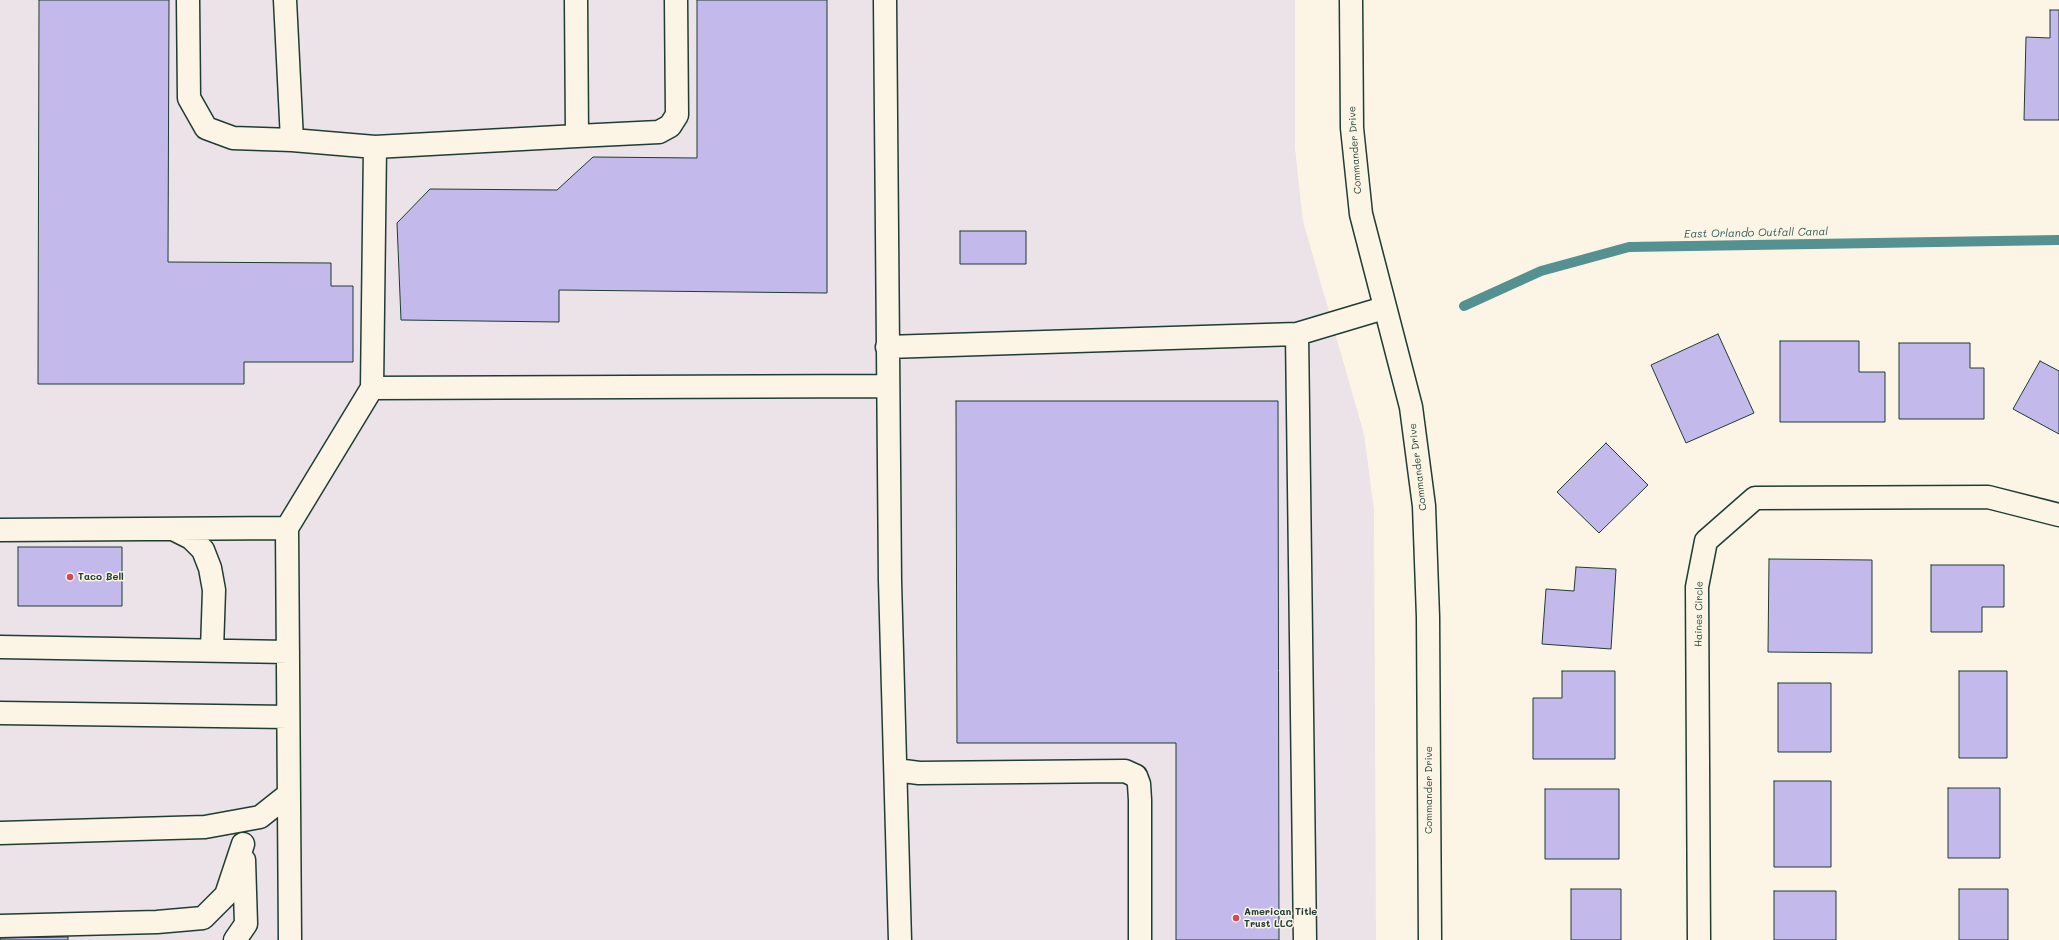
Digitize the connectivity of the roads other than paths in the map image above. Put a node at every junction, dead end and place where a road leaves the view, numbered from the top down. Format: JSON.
{"nodes":[{"id":1,"x":188,"y":0,"type":"edge"},
{"id":2,"x":286,"y":0,"type":"edge"},
{"id":3,"x":576,"y":0,"type":"edge"},
{"id":4,"x":676,"y":0,"type":"edge"},
{"id":5,"x":885,"y":0,"type":"edge"},
{"id":6,"x":1351,"y":0,"type":"edge"},
{"id":7,"x":577,"y":136,"type":"junction"},
{"id":8,"x":292,"y":140,"type":"junction"},
{"id":9,"x":375,"y":147,"type":"junction"},
{"id":10,"x":1384,"y":308,"type":"junction"},
{"id":11,"x":1296,"y":334,"type":"junction"},
{"id":12,"x":887,"y":347,"type":"junction"},
{"id":13,"x":888,"y":386,"type":"junction"},
{"id":14,"x":372,"y":388,"type":"junction"},
{"id":15,"x":2059,"y":515,"type":"edge"},
{"id":16,"x":287,"y":528,"type":"junction"},
{"id":17,"x":173,"y":529,"type":"junction"},
{"id":18,"x":0,"y":530,"type":"edge"},
{"id":19,"x":0,"y":647,"type":"edge"},
{"id":20,"x":212,"y":650,"type":"junction"},
{"id":21,"x":288,"y":652,"type":"junction"},
{"id":22,"x":0,"y":713,"type":"edge"},
{"id":23,"x":288,"y":717,"type":"junction"},
{"id":24,"x":896,"y":770,"type":"junction"},
{"id":25,"x":289,"y":794,"type":"junction"},
{"id":26,"x":242,"y":821,"type":"junction"},
{"id":27,"x":0,"y":833,"type":"edge"},
{"id":28,"x":243,"y":844,"type":"junction"},
{"id":29,"x":0,"y":926,"type":"edge"},
{"id":30,"x":235,"y":940,"type":"edge"},
{"id":31,"x":290,"y":940,"type":"edge"},
{"id":32,"x":900,"y":940,"type":"edge"},
{"id":33,"x":1140,"y":940,"type":"edge"},
{"id":34,"x":1304,"y":940,"type":"edge"},
{"id":35,"x":1430,"y":940,"type":"edge"},
{"id":36,"x":1699,"y":940,"type":"edge"}],
"edges":[{"from":1,"to":8,"type":"street"},
{"from":2,"to":8,"type":"street"},
{"from":3,"to":7,"type":"street"},
{"from":4,"to":7,"type":"street"},
{"from":5,"to":12,"type":"street"},
{"from":6,"to":10,"type":"street","name":"Commander Drive"},
{"from":7,"to":9,"type":"street"},
{"from":8,"to":9,"type":"street"},
{"from":9,"to":14,"type":"street"},
{"from":10,"to":11,"type":"street"},
{"from":10,"to":35,"type":"street","name":"Commander Drive"},
{"from":11,"to":12,"type":"street"},
{"from":11,"to":34,"type":"street"},
{"from":12,"to":13,"type":"street"},
{"from":13,"to":14,"type":"street"},
{"from":13,"to":24,"type":"street"},
{"from":14,"to":16,"type":"street"},
{"from":15,"to":36,"type":"street","name":"Haines Circle"},
{"from":16,"to":17,"type":"street"},
{"from":16,"to":21,"type":"street"},
{"from":17,"to":18,"type":"street"},
{"from":17,"to":20,"type":"street"},
{"from":19,"to":20,"type":"street"},
{"from":20,"to":21,"type":"street"},
{"from":21,"to":23,"type":"street"},
{"from":22,"to":23,"type":"street"},
{"from":23,"to":25,"type":"street"},
{"from":24,"to":32,"type":"street"},
{"from":24,"to":33,"type":"street"},
{"from":25,"to":26,"type":"street"},
{"from":25,"to":31,"type":"street"},
{"from":26,"to":27,"type":"street"},
{"from":26,"to":28,"type":"street"},
{"from":28,"to":29,"type":"street"},
{"from":28,"to":30,"type":"street"}]}
